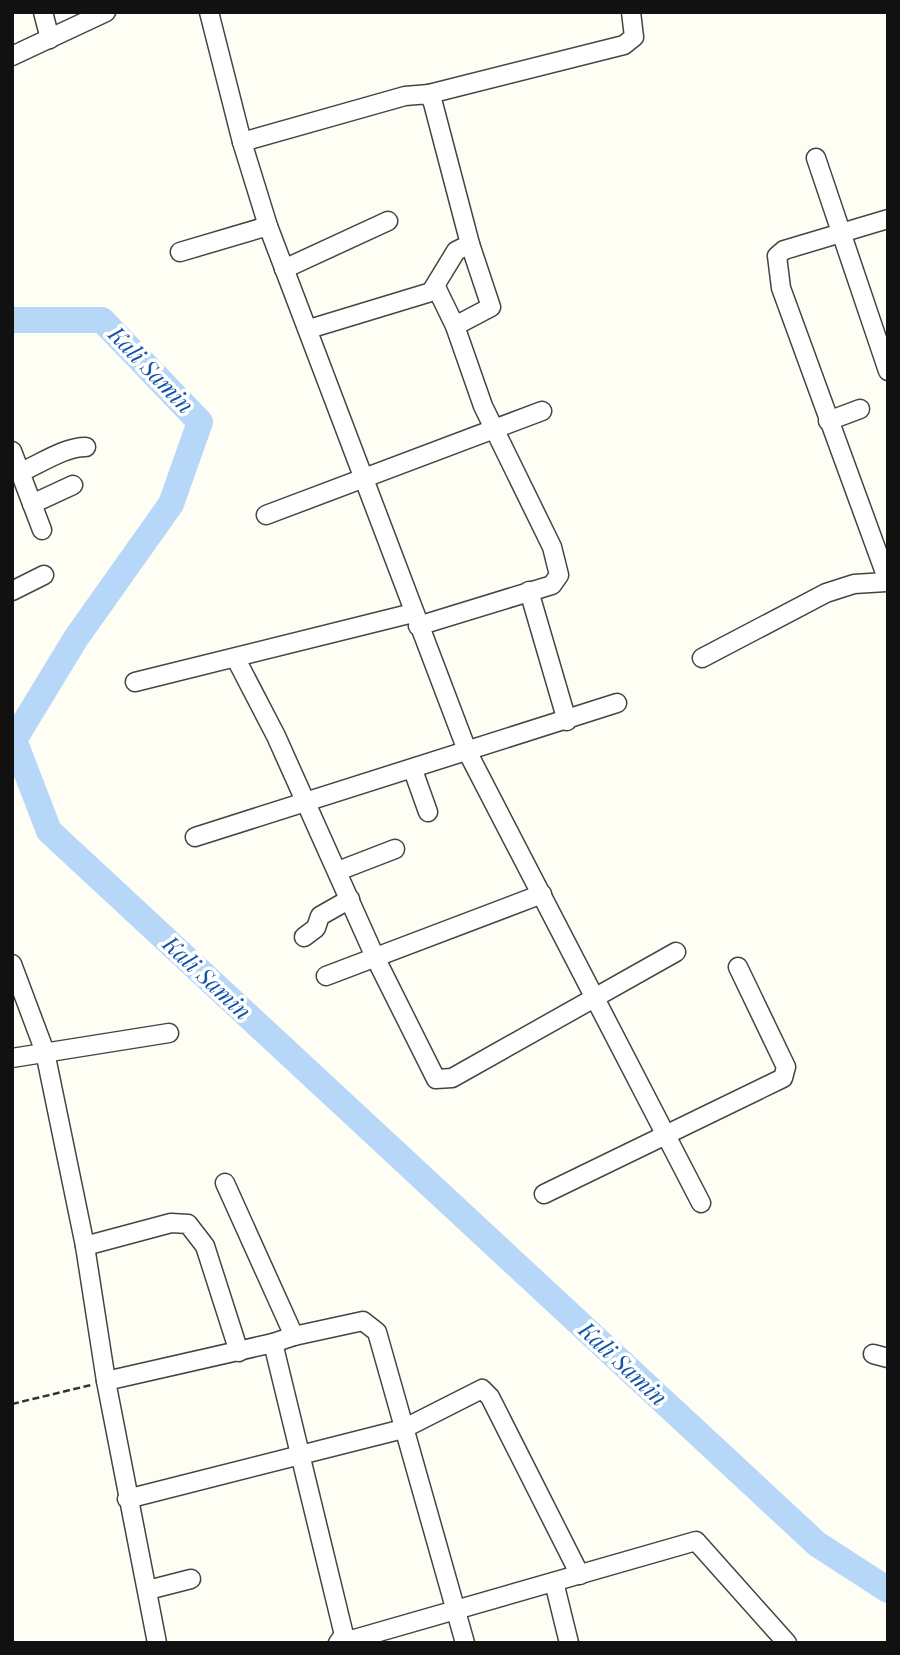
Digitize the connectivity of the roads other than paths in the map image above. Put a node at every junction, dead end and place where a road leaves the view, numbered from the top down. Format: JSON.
{"nodes":[{"id":1,"x":43,"y":12,"type":"edge"},
{"id":2,"x":106,"y":12,"type":"edge"},
{"id":3,"x":209,"y":12,"type":"edge"},
{"id":4,"x":631,"y":12,"type":"edge"},
{"id":5,"x":50,"y":40,"type":"junction"},
{"id":6,"x":12,"y":56,"type":"edge"},
{"id":7,"x":429,"y":94,"type":"junction"},
{"id":8,"x":242,"y":142,"type":"junction"},
{"id":9,"x":816,"y":158,"type":"dead end"},
{"id":10,"x":888,"y":219,"type":"edge"},
{"id":11,"x":388,"y":221,"type":"dead end"},
{"id":12,"x":268,"y":226,"type":"junction"},
{"id":13,"x":842,"y":232,"type":"junction"},
{"id":14,"x":470,"y":244,"type":"junction"},
{"id":15,"x":180,"y":252,"type":"dead end"},
{"id":16,"x":284,"y":269,"type":"junction"},
{"id":17,"x":436,"y":287,"type":"junction"},
{"id":18,"x":455,"y":326,"type":"junction"},
{"id":19,"x":309,"y":329,"type":"junction"},
{"id":20,"x":888,"y":371,"type":"edge"},
{"id":21,"x":860,"y":409,"type":"dead end"},
{"id":22,"x":542,"y":411,"type":"dead end"},
{"id":23,"x":828,"y":421,"type":"junction"},
{"id":24,"x":494,"y":431,"type":"junction"},
{"id":25,"x":86,"y":447,"type":"dead end"},
{"id":26,"x":12,"y":451,"type":"edge"},
{"id":27,"x":21,"y":472,"type":"junction"},
{"id":28,"x":365,"y":479,"type":"junction"},
{"id":29,"x":73,"y":485,"type":"dead end"},
{"id":30,"x":32,"y":504,"type":"junction"},
{"id":31,"x":267,"y":515,"type":"dead end"},
{"id":32,"x":42,"y":530,"type":"dead end"},
{"id":33,"x":44,"y":575,"type":"dead end"},
{"id":34,"x":887,"y":581,"type":"edge"},
{"id":35,"x":12,"y":591,"type":"edge"},
{"id":36,"x":529,"y":591,"type":"junction"},
{"id":37,"x":416,"y":620,"type":"junction"},
{"id":38,"x":702,"y":658,"type":"dead end"},
{"id":39,"x":236,"y":659,"type":"junction"},
{"id":40,"x":135,"y":682,"type":"dead end"},
{"id":41,"x":617,"y":703,"type":"dead end"},
{"id":42,"x":567,"y":720,"type":"junction"},
{"id":43,"x":468,"y":753,"type":"junction"},
{"id":44,"x":413,"y":770,"type":"junction"},
{"id":45,"x":308,"y":803,"type":"junction"},
{"id":46,"x":428,"y":812,"type":"dead end"},
{"id":47,"x":195,"y":837,"type":"dead end"},
{"id":48,"x":395,"y":849,"type":"dead end"},
{"id":49,"x":338,"y":871,"type":"junction"},
{"id":50,"x":542,"y":894,"type":"junction"},
{"id":51,"x":350,"y":899,"type":"junction"},
{"id":52,"x":304,"y":937,"type":"dead end"},
{"id":53,"x":676,"y":952,"type":"dead end"},
{"id":54,"x":375,"y":957,"type":"junction"},
{"id":55,"x":12,"y":964,"type":"edge"},
{"id":56,"x":737,"y":967,"type":"dead end"},
{"id":57,"x":326,"y":976,"type":"dead end"},
{"id":58,"x":596,"y":998,"type":"junction"},
{"id":59,"x":169,"y":1033,"type":"dead end"},
{"id":60,"x":45,"y":1052,"type":"junction"},
{"id":61,"x":12,"y":1058,"type":"edge"},
{"id":62,"x":667,"y":1135,"type":"junction"},
{"id":63,"x":225,"y":1183,"type":"dead end"},
{"id":64,"x":544,"y":1194,"type":"dead end"},
{"id":65,"x":701,"y":1203,"type":"dead end"},
{"id":66,"x":85,"y":1246,"type":"junction"},
{"id":67,"x":294,"y":1336,"type":"junction"},
{"id":68,"x":273,"y":1343,"type":"junction"},
{"id":69,"x":239,"y":1352,"type":"junction"},
{"id":70,"x":106,"y":1381,"type":"junction"},
{"id":71,"x":403,"y":1429,"type":"junction"},
{"id":72,"x":299,"y":1457,"type":"junction"},
{"id":73,"x":127,"y":1499,"type":"junction"},
{"id":74,"x":580,"y":1575,"type":"junction"},
{"id":75,"x":191,"y":1579,"type":"dead end"},
{"id":76,"x":554,"y":1582,"type":"junction"},
{"id":77,"x":148,"y":1590,"type":"junction"},
{"id":78,"x":456,"y":1610,"type":"junction"},
{"id":79,"x":346,"y":1640,"type":"edge"},
{"id":80,"x":157,"y":1643,"type":"edge"},
{"id":81,"x":465,"y":1643,"type":"edge"},
{"id":82,"x":569,"y":1643,"type":"edge"},
{"id":83,"x":787,"y":1643,"type":"edge"}],
"edges":[{"from":1,"to":5,"type":"street"},
{"from":2,"to":5,"type":"street"},
{"from":3,"to":8,"type":"street"},
{"from":4,"to":7,"type":"street"},
{"from":5,"to":6,"type":"street"},
{"from":7,"to":8,"type":"street"},
{"from":7,"to":14,"type":"street"},
{"from":8,"to":12,"type":"street"},
{"from":9,"to":13,"type":"street"},
{"from":10,"to":13,"type":"street"},
{"from":11,"to":16,"type":"street"},
{"from":12,"to":15,"type":"street"},
{"from":12,"to":16,"type":"street"},
{"from":13,"to":20,"type":"street"},
{"from":13,"to":23,"type":"street"},
{"from":14,"to":17,"type":"street"},
{"from":14,"to":18,"type":"street"},
{"from":16,"to":19,"type":"street"},
{"from":17,"to":18,"type":"street"},
{"from":17,"to":19,"type":"street"},
{"from":18,"to":24,"type":"street"},
{"from":19,"to":28,"type":"street"},
{"from":21,"to":23,"type":"street"},
{"from":22,"to":24,"type":"street"},
{"from":23,"to":34,"type":"street"},
{"from":24,"to":28,"type":"street"},
{"from":24,"to":36,"type":"street"},
{"from":25,"to":27,"type":"street"},
{"from":26,"to":27,"type":"street"},
{"from":27,"to":30,"type":"street"},
{"from":28,"to":31,"type":"street"},
{"from":28,"to":37,"type":"street"},
{"from":29,"to":30,"type":"street"},
{"from":30,"to":32,"type":"street"},
{"from":33,"to":35,"type":"street"},
{"from":34,"to":38,"type":"street"},
{"from":36,"to":37,"type":"street"},
{"from":36,"to":42,"type":"street"},
{"from":37,"to":39,"type":"street"},
{"from":37,"to":43,"type":"street"},
{"from":39,"to":40,"type":"street"},
{"from":39,"to":45,"type":"street"},
{"from":41,"to":42,"type":"street"},
{"from":42,"to":43,"type":"street"},
{"from":43,"to":44,"type":"street"},
{"from":43,"to":50,"type":"street"},
{"from":44,"to":45,"type":"street"},
{"from":44,"to":46,"type":"street"},
{"from":45,"to":47,"type":"street"},
{"from":45,"to":49,"type":"street"},
{"from":48,"to":49,"type":"street"},
{"from":49,"to":51,"type":"street"},
{"from":50,"to":54,"type":"street"},
{"from":50,"to":58,"type":"street"},
{"from":51,"to":52,"type":"street"},
{"from":51,"to":54,"type":"street"},
{"from":53,"to":58,"type":"street"},
{"from":54,"to":57,"type":"street"},
{"from":54,"to":58,"type":"street"},
{"from":55,"to":60,"type":"street"},
{"from":56,"to":62,"type":"street"},
{"from":58,"to":62,"type":"street"},
{"from":59,"to":60,"type":"street"},
{"from":60,"to":61,"type":"street"},
{"from":60,"to":66,"type":"street"},
{"from":62,"to":64,"type":"street"},
{"from":62,"to":65,"type":"street"},
{"from":63,"to":67,"type":"street"},
{"from":66,"to":69,"type":"street"},
{"from":66,"to":70,"type":"street"},
{"from":67,"to":68,"type":"street"},
{"from":67,"to":71,"type":"street"},
{"from":68,"to":69,"type":"street"},
{"from":68,"to":72,"type":"street"},
{"from":69,"to":70,"type":"street"},
{"from":70,"to":73,"type":"street"},
{"from":71,"to":72,"type":"street"},
{"from":71,"to":74,"type":"street"},
{"from":71,"to":78,"type":"street"},
{"from":72,"to":73,"type":"street"},
{"from":72,"to":79,"type":"street"},
{"from":73,"to":77,"type":"street"},
{"from":74,"to":76,"type":"street"},
{"from":74,"to":83,"type":"street"},
{"from":75,"to":77,"type":"street"},
{"from":76,"to":78,"type":"street"},
{"from":76,"to":82,"type":"street"},
{"from":77,"to":80,"type":"street"},
{"from":78,"to":79,"type":"street"},
{"from":78,"to":81,"type":"street"}]}
